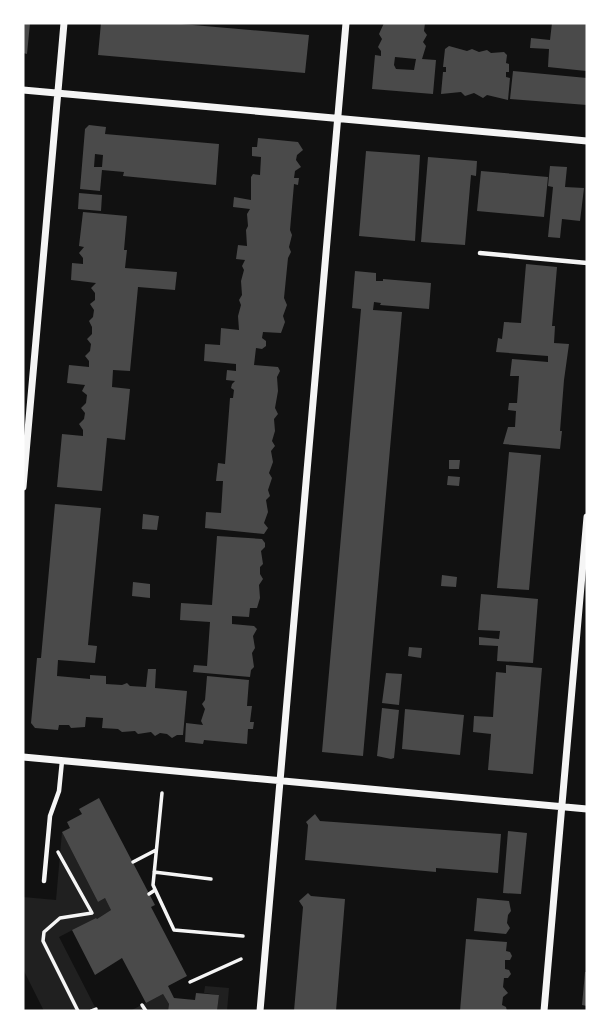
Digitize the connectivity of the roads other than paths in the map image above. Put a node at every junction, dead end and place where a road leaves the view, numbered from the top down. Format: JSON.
{"nodes":[{"id":1,"x":64,"y":23,"type":"edge"},
{"id":2,"x":346,"y":23,"type":"edge"},
{"id":3,"x":23,"y":90,"type":"edge"},
{"id":4,"x":58,"y":93,"type":"junction"},
{"id":5,"x":338,"y":118,"type":"junction"},
{"id":6,"x":587,"y":141,"type":"edge"},
{"id":7,"x":481,"y":253,"type":"dead end"},
{"id":8,"x":587,"y":263,"type":"edge"},
{"id":9,"x":23,"y":487,"type":"edge"},
{"id":10,"x":587,"y":517,"type":"edge"},
{"id":11,"x":23,"y":757,"type":"edge"},
{"id":12,"x":62,"y":761,"type":"junction"},
{"id":13,"x":279,"y":781,"type":"junction"},
{"id":14,"x":561,"y":806,"type":"junction"},
{"id":15,"x":587,"y":809,"type":"edge"},
{"id":16,"x":44,"y":881,"type":"dead end"},
{"id":17,"x":260,"y":1011,"type":"edge"},
{"id":18,"x":544,"y":1011,"type":"edge"}],
"edges":[{"from":1,"to":4,"type":"street"},
{"from":2,"to":5,"type":"street"},
{"from":3,"to":4,"type":"street"},
{"from":4,"to":5,"type":"street"},
{"from":4,"to":9,"type":"street"},
{"from":5,"to":6,"type":"street"},
{"from":5,"to":13,"type":"street"},
{"from":7,"to":8,"type":"lane"},
{"from":10,"to":14,"type":"street"},
{"from":11,"to":12,"type":"street"},
{"from":12,"to":13,"type":"street"},
{"from":12,"to":16,"type":"lane"},
{"from":13,"to":14,"type":"street"},
{"from":13,"to":17,"type":"street"},
{"from":14,"to":15,"type":"street"},
{"from":14,"to":18,"type":"street"}]}
